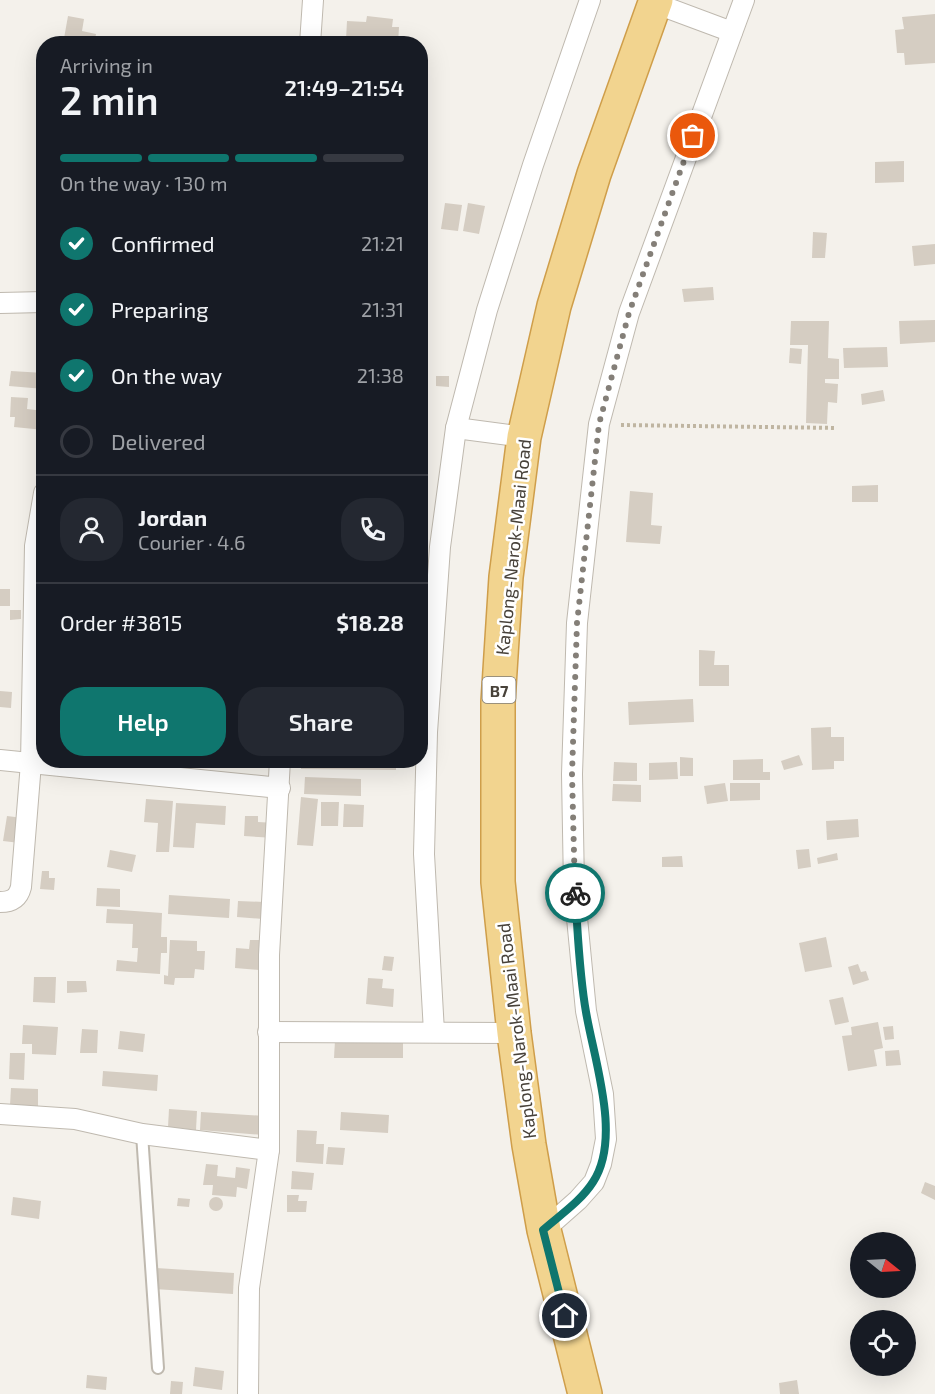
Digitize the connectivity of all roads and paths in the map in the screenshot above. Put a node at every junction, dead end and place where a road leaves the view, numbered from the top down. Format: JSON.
{"nodes":[{"id":1,"x":313,"y":0,"type":"edge"},
{"id":2,"x":590,"y":0,"type":"edge"},
{"id":3,"x":744,"y":0,"type":"edge"},
{"id":4,"x":655,"y":2,"type":"edge"},
{"id":5,"x":732,"y":32,"type":"junction"},
{"id":6,"x":311,"y":36,"type":"edge"},
{"id":7,"x":0,"y":303,"type":"edge"},
{"id":8,"x":36,"y":305,"type":"edge"},
{"id":9,"x":599,"y":424,"type":"junction"},
{"id":10,"x":456,"y":428,"type":"junction"},
{"id":11,"x":837,"y":428,"type":"dead end"},
{"id":12,"x":524,"y":437,"type":"junction"},
{"id":13,"x":36,"y":540,"type":"edge"},
{"id":14,"x":428,"y":706,"type":"edge"},
{"id":15,"x":0,"y":760,"type":"edge"},
{"id":16,"x":31,"y":763,"type":"junction"},
{"id":17,"x":36,"y":764,"type":"edge"},
{"id":18,"x":81,"y":768,"type":"edge"},
{"id":19,"x":280,"y":768,"type":"edge"},
{"id":20,"x":425,"y":768,"type":"edge"},
{"id":21,"x":280,"y":788,"type":"junction"},
{"id":22,"x":0,"y":903,"type":"edge"},
{"id":23,"x":268,"y":1032,"type":"junction"},
{"id":24,"x":434,"y":1032,"type":"junction"},
{"id":25,"x":514,"y":1034,"type":"junction"},
{"id":26,"x":0,"y":1114,"type":"edge"},
{"id":27,"x":142,"y":1134,"type":"junction"},
{"id":28,"x":269,"y":1150,"type":"junction"},
{"id":29,"x":543,"y":1230,"type":"junction"},
{"id":30,"x":158,"y":1368,"type":"dead end"},
{"id":31,"x":248,"y":1394,"type":"edge"},
{"id":32,"x":585,"y":1394,"type":"edge"}],
"edges":[{"from":1,"to":6,"type":"street"},
{"from":2,"to":10,"type":"street"},
{"from":3,"to":5,"type":"street"},
{"from":4,"to":5,"type":"street"},
{"from":4,"to":12,"type":"highway","name":"Kaplong-Narok-Maai Road","number":"B7"},
{"from":5,"to":9,"type":"street"},
{"from":7,"to":8,"type":"street"},
{"from":9,"to":11,"type":"path"},
{"from":9,"to":29,"type":"street"},
{"from":10,"to":12,"type":"street"},
{"from":10,"to":14,"type":"street"},
{"from":12,"to":25,"type":"highway","name":"Kaplong-Narok-Maai Road","number":"B7"},
{"from":13,"to":16,"type":"street"},
{"from":15,"to":16,"type":"street"},
{"from":16,"to":17,"type":"street"},
{"from":16,"to":22,"type":"street"},
{"from":18,"to":21,"type":"street"},
{"from":19,"to":21,"type":"street"},
{"from":20,"to":24,"type":"street"},
{"from":21,"to":23,"type":"street"},
{"from":23,"to":24,"type":"street"},
{"from":23,"to":28,"type":"street"},
{"from":24,"to":25,"type":"street"},
{"from":25,"to":29,"type":"highway","name":"Kaplong-Narok-Maai Road","number":"B7"},
{"from":26,"to":27,"type":"street"},
{"from":27,"to":28,"type":"street"},
{"from":27,"to":30,"type":"lane"},
{"from":28,"to":31,"type":"street"},
{"from":29,"to":32,"type":"highway","name":"Kaplong-Narok-Maai Road","number":"B7"}]}
